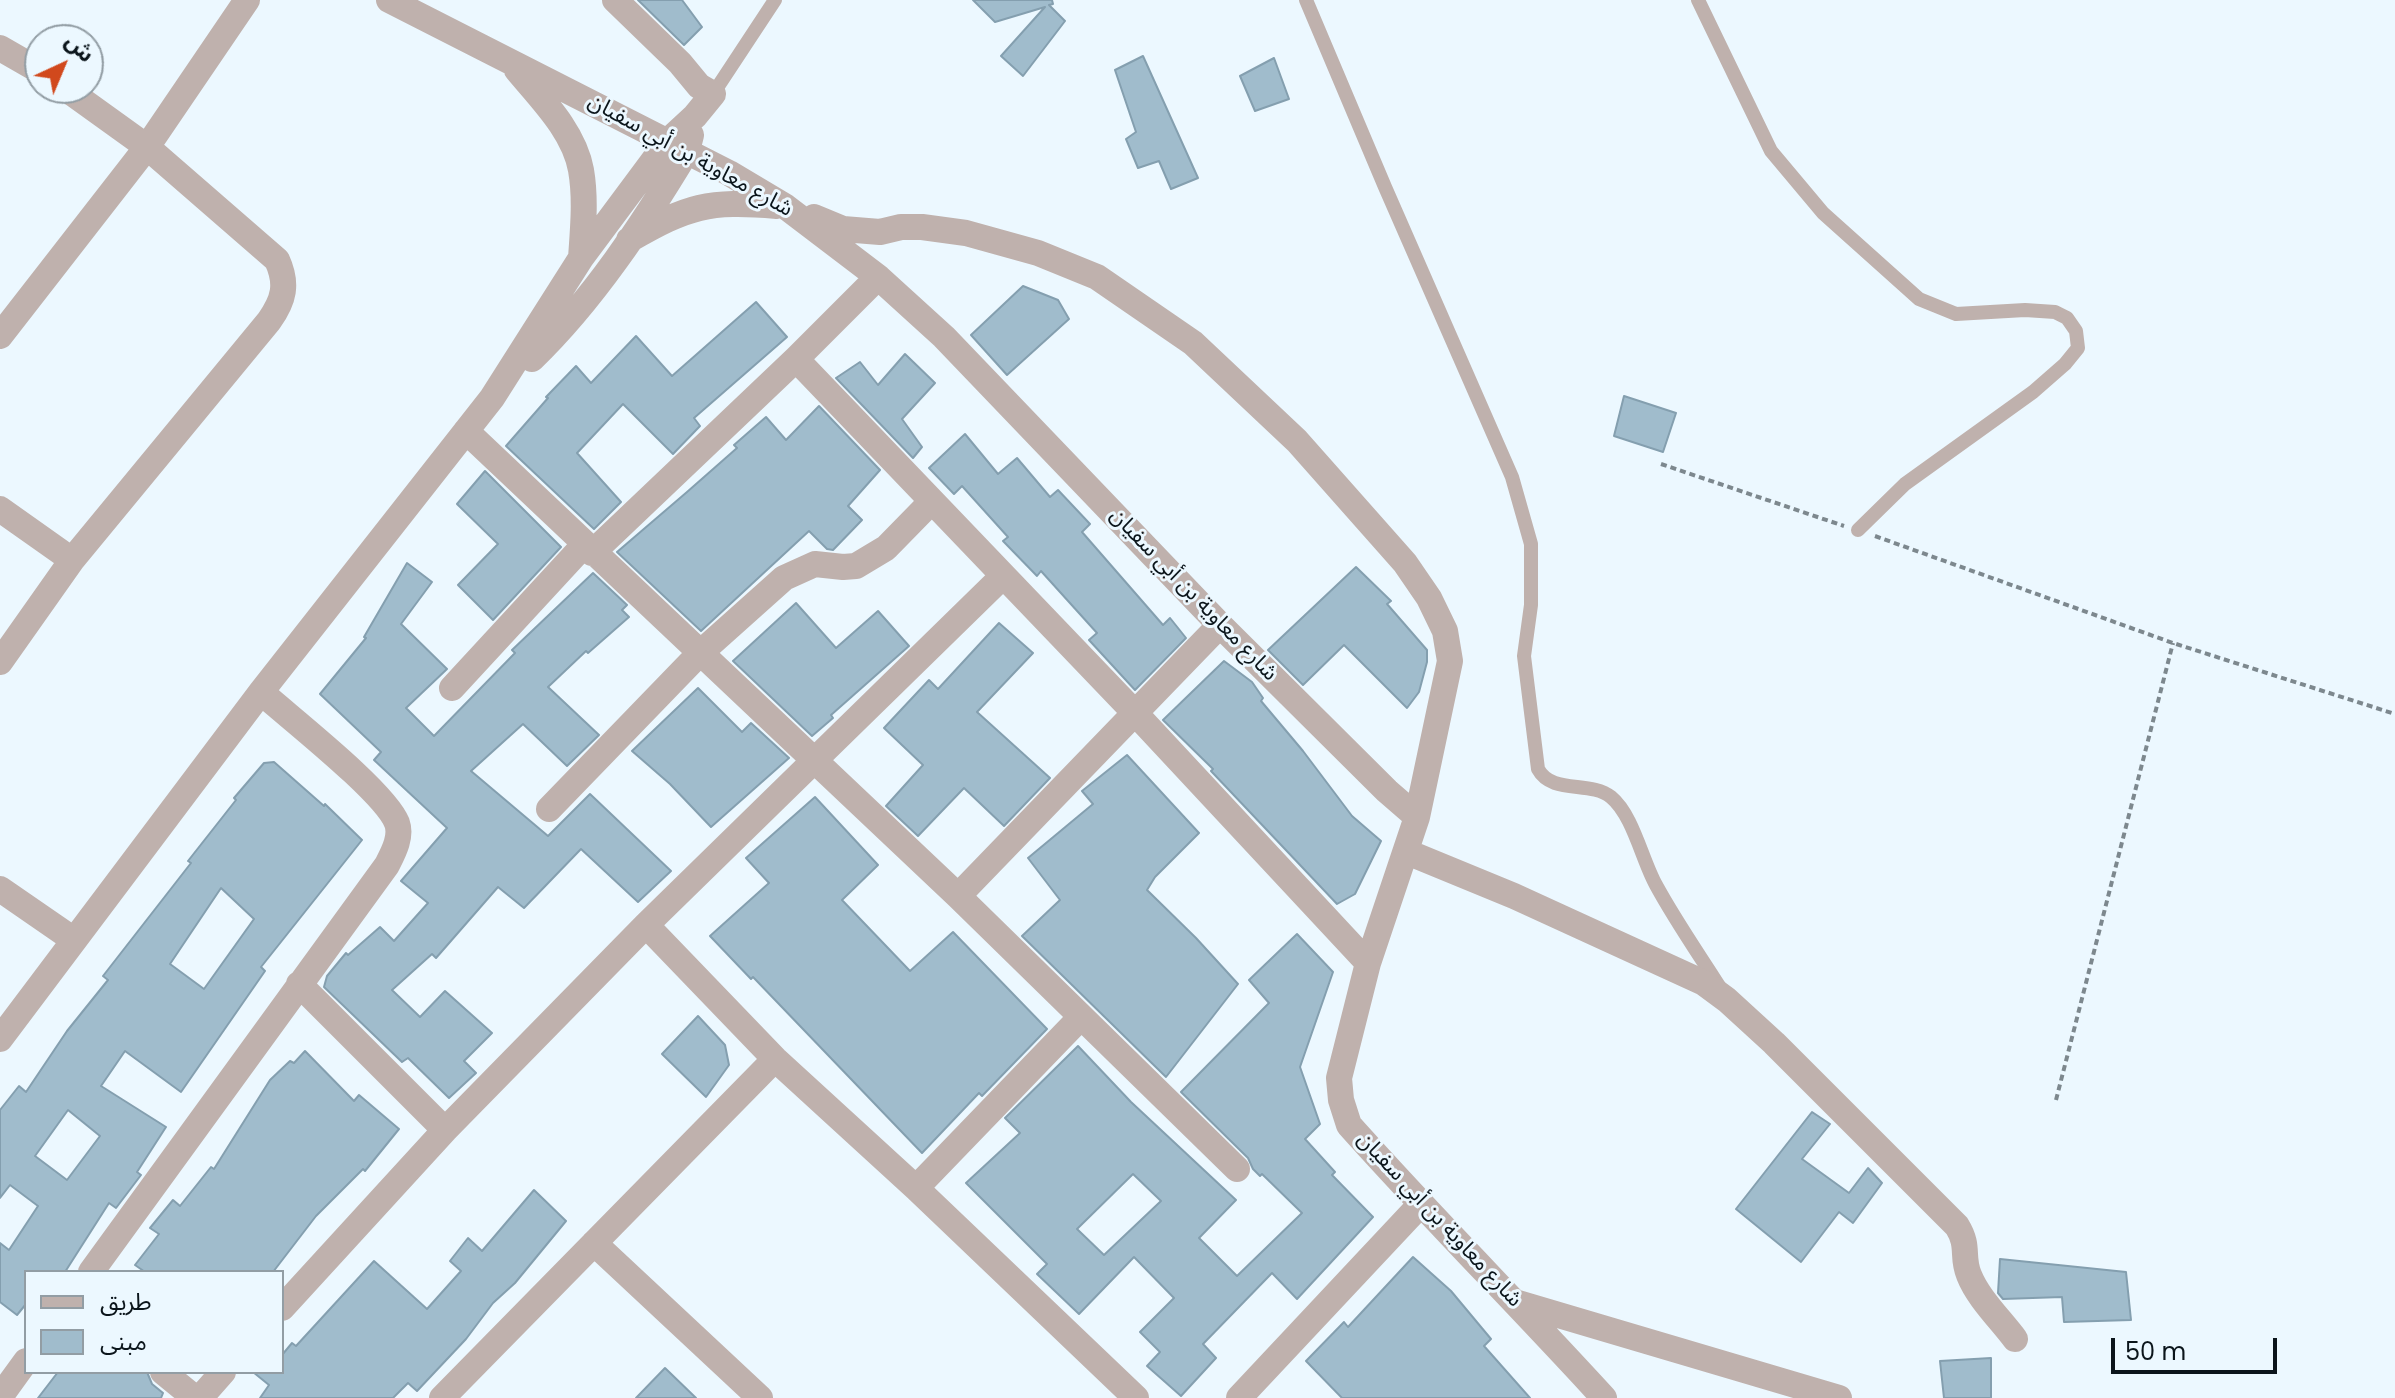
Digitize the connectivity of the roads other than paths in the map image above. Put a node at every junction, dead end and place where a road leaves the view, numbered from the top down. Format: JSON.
{"nodes":[{"id":1,"x":247,"y":0,"type":"edge"},
{"id":2,"x":389,"y":0,"type":"edge"},
{"id":3,"x":615,"y":0,"type":"edge"},
{"id":4,"x":775,"y":0,"type":"edge"},
{"id":5,"x":1306,"y":0,"type":"edge"},
{"id":6,"x":1698,"y":0,"type":"edge"},
{"id":7,"x":0,"y":48,"type":"edge"},
{"id":8,"x":510,"y":61,"type":"junction"},
{"id":9,"x":24,"y":62,"type":"edge"},
{"id":10,"x":713,"y":94,"type":"junction"},
{"id":11,"x":87,"y":104,"type":"edge"},
{"id":12,"x":678,"y":146,"type":"junction"},
{"id":13,"x":147,"y":147,"type":"junction"},
{"id":14,"x":786,"y":207,"type":"junction"},
{"id":15,"x":629,"y":240,"type":"junction"},
{"id":16,"x":581,"y":258,"type":"junction"},
{"id":17,"x":878,"y":277,"type":"junction"},
{"id":18,"x":0,"y":336,"type":"edge"},
{"id":19,"x":796,"y":359,"type":"junction"},
{"id":20,"x":492,"y":398,"type":"junction"},
{"id":21,"x":466,"y":431,"type":"junction"},
{"id":22,"x":932,"y":501,"type":"junction"},
{"id":23,"x":0,"y":509,"type":"edge"},
{"id":24,"x":1858,"y":530,"type":"road end"},
{"id":25,"x":588,"y":549,"type":"junction"},
{"id":26,"x":72,"y":560,"type":"junction"},
{"id":27,"x":1003,"y":576,"type":"junction"},
{"id":28,"x":1220,"y":625,"type":"junction"},
{"id":29,"x":699,"y":654,"type":"junction"},
{"id":30,"x":0,"y":662,"type":"edge"},
{"id":31,"x":452,"y":688,"type":"dead end"},
{"id":32,"x":261,"y":692,"type":"junction"},
{"id":33,"x":1136,"y":714,"type":"junction"},
{"id":34,"x":813,"y":760,"type":"junction"},
{"id":35,"x":549,"y":809,"type":"dead end"},
{"id":36,"x":1417,"y":817,"type":"junction"},
{"id":37,"x":1407,"y":852,"type":"junction"},
{"id":38,"x":0,"y":889,"type":"edge"},
{"id":39,"x":958,"y":896,"type":"junction"},
{"id":40,"x":646,"y":925,"type":"junction"},
{"id":41,"x":74,"y":940,"type":"junction"},
{"id":42,"x":1368,"y":963,"type":"junction"},
{"id":43,"x":299,"y":984,"type":"junction"},
{"id":44,"x":1727,"y":1000,"type":"junction"},
{"id":45,"x":1081,"y":1017,"type":"junction"},
{"id":46,"x":0,"y":1039,"type":"edge"},
{"id":47,"x":775,"y":1059,"type":"junction"},
{"id":48,"x":445,"y":1130,"type":"junction"},
{"id":49,"x":1237,"y":1169,"type":"dead end"},
{"id":50,"x":916,"y":1188,"type":"junction"},
{"id":51,"x":1420,"y":1205,"type":"junction"},
{"id":52,"x":594,"y":1243,"type":"junction"},
{"id":53,"x":92,"y":1270,"type":"edge"},
{"id":54,"x":1518,"y":1303,"type":"junction"},
{"id":55,"x":284,"y":1306,"type":"edge"},
{"id":56,"x":2015,"y":1339,"type":"dead end"},
{"id":57,"x":24,"y":1364,"type":"edge"},
{"id":58,"x":166,"y":1374,"type":"edge"},
{"id":59,"x":221,"y":1374,"type":"edge"},
{"id":60,"x":0,"y":1397,"type":"edge"},
{"id":61,"x":197,"y":1398,"type":"edge"},
{"id":62,"x":442,"y":1398,"type":"edge"},
{"id":63,"x":760,"y":1398,"type":"edge"},
{"id":64,"x":1136,"y":1398,"type":"edge"},
{"id":65,"x":1239,"y":1398,"type":"edge"},
{"id":66,"x":1604,"y":1398,"type":"edge"},
{"id":67,"x":1839,"y":1398,"type":"edge"}],
"edges":[{"from":1,"to":13,"type":"street"},
{"from":2,"to":8,"type":"street","name":"شارع معاوية بن أبي سفيان"},
{"from":3,"to":10,"type":"street"},
{"from":4,"to":10,"type":"lane"},
{"from":5,"to":44,"type":"lane"},
{"from":6,"to":24,"type":"lane"},
{"from":7,"to":9,"type":"street"},
{"from":8,"to":12,"type":"street","name":"شارع معاوية بن أبي سفيان"},
{"from":8,"to":16,"type":"street"},
{"from":10,"to":12,"type":"street"},
{"from":11,"to":13,"type":"street"},
{"from":12,"to":14,"type":"street","name":"شارع معاوية بن أبي سفيان"},
{"from":12,"to":15,"type":"street"},
{"from":12,"to":16,"type":"street"},
{"from":13,"to":18,"type":"street"},
{"from":13,"to":26,"type":"street"},
{"from":14,"to":15,"type":"street"},
{"from":14,"to":17,"type":"street","name":"شارع معاوية بن أبي سفيان"},
{"from":14,"to":36,"type":"street"},
{"from":15,"to":20,"type":"street"},
{"from":16,"to":20,"type":"street"},
{"from":17,"to":19,"type":"street"},
{"from":17,"to":28,"type":"street","name":"شارع معاوية بن أبي سفيان"},
{"from":19,"to":22,"type":"street"},
{"from":19,"to":25,"type":"street"},
{"from":20,"to":21,"type":"street"},
{"from":21,"to":25,"type":"street"},
{"from":21,"to":32,"type":"street"},
{"from":22,"to":27,"type":"street"},
{"from":22,"to":29,"type":"street"},
{"from":23,"to":26,"type":"street"},
{"from":25,"to":29,"type":"street"},
{"from":25,"to":31,"type":"street"},
{"from":26,"to":30,"type":"street"},
{"from":27,"to":33,"type":"street"},
{"from":27,"to":34,"type":"street"},
{"from":28,"to":33,"type":"street"},
{"from":28,"to":36,"type":"street","name":"شارع معاوية بن أبي سفيان"},
{"from":29,"to":34,"type":"street"},
{"from":29,"to":35,"type":"street"},
{"from":32,"to":41,"type":"street"},
{"from":32,"to":43,"type":"street"},
{"from":33,"to":39,"type":"street"},
{"from":33,"to":42,"type":"street"},
{"from":34,"to":39,"type":"street"},
{"from":34,"to":40,"type":"street"},
{"from":36,"to":37,"type":"street","name":"شارع معاوية بن أبي سفيان"},
{"from":37,"to":42,"type":"street","name":"شارع معاوية بن أبي سفيان"},
{"from":37,"to":44,"type":"street"},
{"from":38,"to":41,"type":"street"},
{"from":39,"to":45,"type":"street"},
{"from":40,"to":47,"type":"street"},
{"from":40,"to":48,"type":"street"},
{"from":41,"to":46,"type":"street"},
{"from":42,"to":51,"type":"street","name":"شارع معاوية بن أبي سفيان"},
{"from":43,"to":48,"type":"street"},
{"from":43,"to":53,"type":"street"},
{"from":44,"to":56,"type":"street"},
{"from":45,"to":49,"type":"street"},
{"from":45,"to":50,"type":"street"},
{"from":47,"to":50,"type":"street"},
{"from":47,"to":52,"type":"street"},
{"from":48,"to":55,"type":"street"},
{"from":50,"to":64,"type":"street"},
{"from":51,"to":54,"type":"street","name":"شارع معاوية بن أبي سفيان"},
{"from":51,"to":65,"type":"street"},
{"from":52,"to":62,"type":"street"},
{"from":52,"to":63,"type":"street"},
{"from":54,"to":66,"type":"street","name":"شارع معاوية بن أبي سفيان"},
{"from":54,"to":67,"type":"street"},
{"from":57,"to":60,"type":"street"},
{"from":58,"to":61,"type":"street"},
{"from":59,"to":61,"type":"street"}]}
